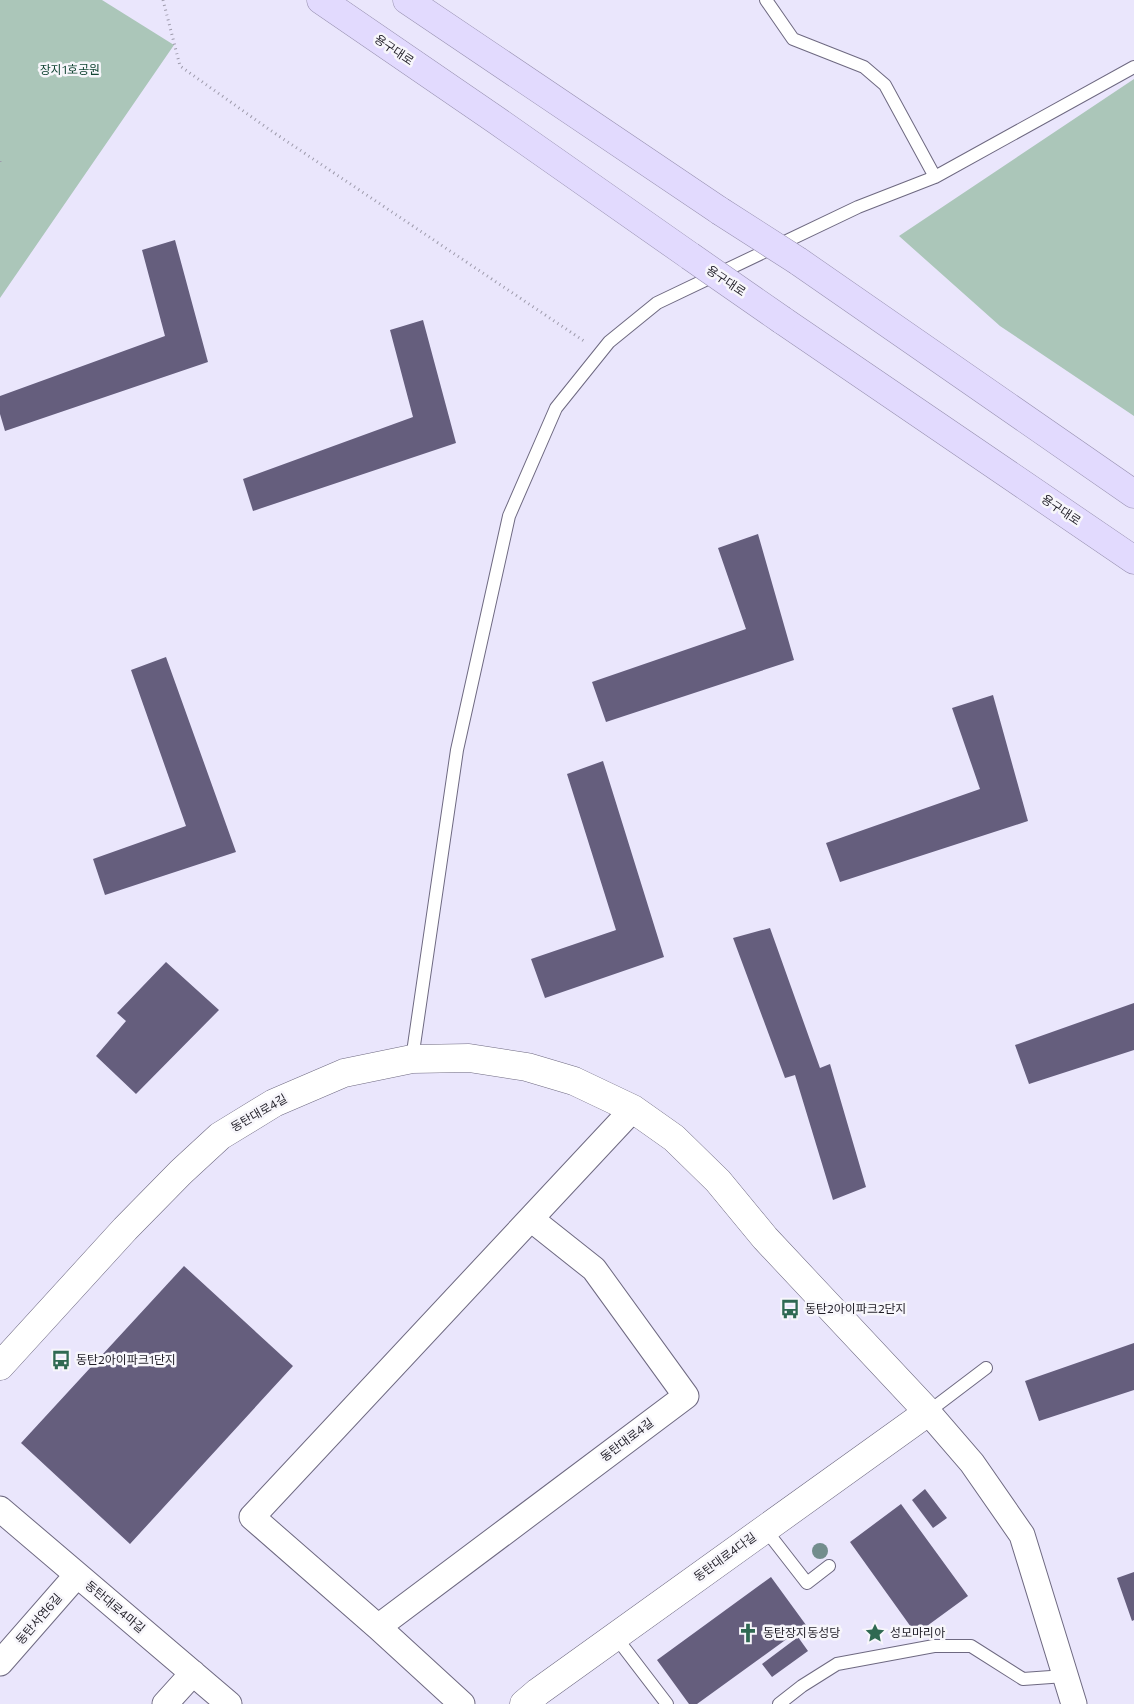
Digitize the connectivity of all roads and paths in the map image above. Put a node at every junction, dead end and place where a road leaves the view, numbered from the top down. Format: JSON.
{"nodes":[{"id":1,"x":163,"y":0,"type":"edge"},
{"id":2,"x":321,"y":0,"type":"edge"},
{"id":3,"x":407,"y":0,"type":"edge"},
{"id":4,"x":766,"y":0,"type":"edge"},
{"id":5,"x":1134,"y":67,"type":"edge"},
{"id":6,"x":935,"y":177,"type":"junction"},
{"id":7,"x":600,"y":352,"type":"junction"},
{"id":8,"x":1134,"y":494,"type":"edge"},
{"id":9,"x":1134,"y":560,"type":"edge"},
{"id":10,"x":412,"y":1059,"type":"junction"},
{"id":11,"x":633,"y":1109,"type":"junction"},
{"id":12,"x":531,"y":1219,"type":"junction"},
{"id":13,"x":0,"y":1366,"type":"edge"},
{"id":14,"x":986,"y":1368,"type":"dead end"},
{"id":15,"x":928,"y":1412,"type":"junction"},
{"id":16,"x":0,"y":1509,"type":"edge"},
{"id":17,"x":765,"y":1529,"type":"junction"},
{"id":18,"x":828,"y":1566,"type":"dead end"},
{"id":19,"x":77,"y":1575,"type":"junction"},
{"id":20,"x":378,"y":1627,"type":"junction"},
{"id":21,"x":616,"y":1636,"type":"junction"},
{"id":22,"x":0,"y":1663,"type":"edge"},
{"id":23,"x":193,"y":1673,"type":"junction"},
{"id":24,"x":1065,"y":1676,"type":"junction"},
{"id":25,"x":165,"y":1704,"type":"edge"},
{"id":26,"x":229,"y":1704,"type":"edge"},
{"id":27,"x":462,"y":1704,"type":"edge"},
{"id":28,"x":524,"y":1704,"type":"edge"},
{"id":29,"x":667,"y":1704,"type":"edge"},
{"id":30,"x":779,"y":1704,"type":"edge"},
{"id":31,"x":1074,"y":1704,"type":"edge"}],
"edges":[{"from":1,"to":7,"type":"path"},
{"from":2,"to":9,"type":"highway","name":"용구대로","bridge":true},
{"from":3,"to":8,"type":"highway","bridge":true},
{"from":4,"to":6,"type":"lane"},
{"from":5,"to":6,"type":"lane"},
{"from":6,"to":7,"type":"lane"},
{"from":7,"to":10,"type":"lane"},
{"from":10,"to":11,"type":"street","name":"동탄대로4길"},
{"from":10,"to":13,"type":"street","name":"동탄대로4길"},
{"from":11,"to":12,"type":"street"},
{"from":11,"to":15,"type":"street","name":"동탄대로4길"},
{"from":12,"to":20,"type":"street"},
{"from":12,"to":20,"type":"street","name":"동탄대로4길"},
{"from":14,"to":15,"type":"lane"},
{"from":15,"to":17,"type":"street","name":"동탄대로4다길"},
{"from":15,"to":24,"type":"street"},
{"from":16,"to":19,"type":"street","name":"동탄대로4마길"},
{"from":17,"to":18,"type":"lane"},
{"from":17,"to":21,"type":"street","name":"동탄대로4다길"},
{"from":19,"to":22,"type":"street","name":"동탄서연6길"},
{"from":19,"to":23,"type":"street","name":"동탄대로4마길"},
{"from":20,"to":27,"type":"street"},
{"from":21,"to":28,"type":"street","name":"동탄대로4다길"},
{"from":21,"to":29,"type":"lane"},
{"from":23,"to":25,"type":"street"},
{"from":23,"to":26,"type":"street","name":"동탄대로4마길"},
{"from":24,"to":30,"type":"lane"},
{"from":24,"to":31,"type":"street"}]}
